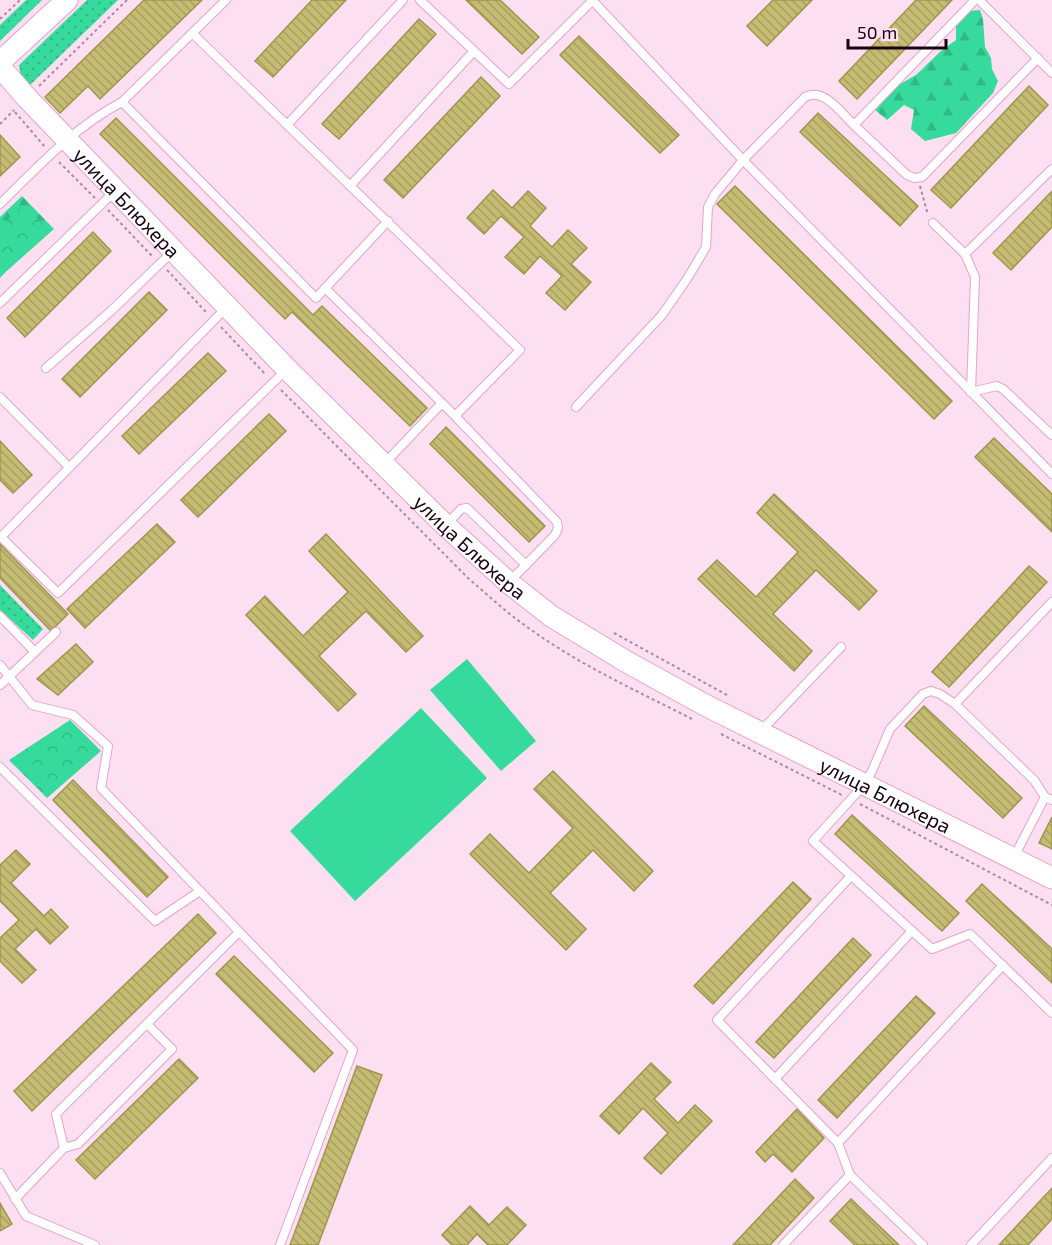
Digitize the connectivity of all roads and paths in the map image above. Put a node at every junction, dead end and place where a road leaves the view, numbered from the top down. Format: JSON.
{"nodes":[{"id":1,"x":20,"y":0,"type":"edge"},
{"id":2,"x":67,"y":0,"type":"edge"},
{"id":3,"x":127,"y":0,"type":"edge"},
{"id":4,"x":226,"y":0,"type":"edge"},
{"id":5,"x":403,"y":0,"type":"edge"},
{"id":6,"x":420,"y":0,"type":"edge"},
{"id":7,"x":977,"y":0,"type":"edge"},
{"id":8,"x":592,"y":1,"type":"edge"},
{"id":9,"x":0,"y":19,"type":"edge"},
{"id":10,"x":192,"y":33,"type":"junction"},
{"id":11,"x":474,"y":51,"type":"junction"},
{"id":12,"x":1038,"y":58,"type":"junction"},
{"id":13,"x":0,"y":62,"type":"edge"},
{"id":14,"x":0,"y":68,"type":"edge"},
{"id":15,"x":1052,"y":73,"type":"edge"},
{"id":16,"x":34,"y":91,"type":"dead end"},
{"id":17,"x":122,"y":102,"type":"junction"},
{"id":18,"x":14,"y":110,"type":"dead end"},
{"id":19,"x":0,"y":124,"type":"edge"},
{"id":20,"x":287,"y":125,"type":"junction"},
{"id":21,"x":854,"y":125,"type":"junction"},
{"id":22,"x":66,"y":140,"type":"junction"},
{"id":23,"x":743,"y":160,"type":"junction"},
{"id":24,"x":1052,"y":169,"type":"edge"},
{"id":25,"x":918,"y":178,"type":"junction"},
{"id":26,"x":350,"y":186,"type":"junction"},
{"id":27,"x":116,"y":190,"type":"junction"},
{"id":28,"x":0,"y":204,"type":"edge"},
{"id":29,"x":387,"y":221,"type":"junction"},
{"id":30,"x":933,"y":223,"type":"joint"},
{"id":31,"x":174,"y":250,"type":"junction"},
{"id":32,"x":965,"y":254,"type":"junction"},
{"id":33,"x":325,"y":288,"type":"junction"},
{"id":34,"x":0,"y":303,"type":"edge"},
{"id":35,"x":228,"y":306,"type":"junction"},
{"id":36,"x":46,"y":368,"type":"dead end"},
{"id":37,"x":287,"y":369,"type":"junction"},
{"id":38,"x":971,"y":392,"type":"junction"},
{"id":39,"x":0,"y":397,"type":"edge"},
{"id":40,"x":442,"y":403,"type":"junction"},
{"id":41,"x":576,"y":407,"type":"dead end"},
{"id":42,"x":454,"y":416,"type":"junction"},
{"id":43,"x":1052,"y":435,"type":"edge"},
{"id":44,"x":385,"y":464,"type":"junction"},
{"id":45,"x":69,"y":467,"type":"junction"},
{"id":46,"x":1052,"y":474,"type":"edge"},
{"id":47,"x":445,"y":525,"type":"junction"},
{"id":48,"x":1,"y":537,"type":"edge"},
{"id":49,"x":526,"y":565,"type":"junction"},
{"id":50,"x":508,"y":583,"type":"junction"},
{"id":51,"x":1052,"y":602,"type":"edge"},
{"id":52,"x":0,"y":616,"type":"edge"},
{"id":53,"x":608,"y":629,"type":"dead end"},
{"id":54,"x":56,"y":632,"type":"dead end"},
{"id":55,"x":841,"y":647,"type":"dead end"},
{"id":56,"x":35,"y":652,"type":"junction"},
{"id":57,"x":0,"y":665,"type":"edge"},
{"id":58,"x":10,"y":675,"type":"junction"},
{"id":59,"x":0,"y":685,"type":"edge"},
{"id":60,"x":732,"y":698,"type":"dead end"},
{"id":61,"x":955,"y":704,"type":"junction"},
{"id":62,"x":759,"y":733,"type":"junction"},
{"id":63,"x":0,"y":767,"type":"edge"},
{"id":64,"x":863,"y":786,"type":"junction"},
{"id":65,"x":1048,"y":798,"type":"edge"},
{"id":66,"x":1013,"y":858,"type":"junction"},
{"id":67,"x":851,"y":876,"type":"junction"},
{"id":68,"x":1052,"y":878,"type":"edge"},
{"id":69,"x":200,"y":891,"type":"junction"},
{"id":70,"x":912,"y":931,"type":"junction"},
{"id":71,"x":239,"y":932,"type":"junction"},
{"id":72,"x":1003,"y":965,"type":"junction"},
{"id":73,"x":1052,"y":1013,"type":"edge"},
{"id":74,"x":147,"y":1024,"type":"junction"},
{"id":75,"x":775,"y":1079,"type":"junction"},
{"id":76,"x":838,"y":1143,"type":"junction"},
{"id":77,"x":64,"y":1148,"type":"junction"},
{"id":78,"x":1052,"y":1158,"type":"edge"},
{"id":79,"x":0,"y":1173,"type":"edge"},
{"id":80,"x":850,"y":1175,"type":"junction"},
{"id":81,"x":15,"y":1199,"type":"junction"},
{"id":82,"x":95,"y":1245,"type":"edge"},
{"id":83,"x":280,"y":1245,"type":"edge"},
{"id":84,"x":783,"y":1245,"type":"edge"},
{"id":85,"x":923,"y":1245,"type":"edge"},
{"id":86,"x":971,"y":1245,"type":"edge"}],
"edges":[{"from":1,"to":9,"type":"path"},
{"from":2,"to":13,"type":"street"},
{"from":3,"to":16,"type":"path"},
{"from":4,"to":10,"type":"lane"},
{"from":5,"to":20,"type":"lane"},
{"from":6,"to":11,"type":"lane"},
{"from":7,"to":12,"type":"lane"},
{"from":7,"to":21,"type":"lane"},
{"from":8,"to":11,"type":"lane"},
{"from":8,"to":23,"type":"lane"},
{"from":10,"to":17,"type":"lane"},
{"from":10,"to":20,"type":"lane"},
{"from":11,"to":26,"type":"lane"},
{"from":12,"to":15,"type":"lane"},
{"from":12,"to":25,"type":"lane"},
{"from":14,"to":22,"type":"street","name":"улица Блюхера"},
{"from":17,"to":22,"type":"lane"},
{"from":17,"to":33,"type":"lane"},
{"from":18,"to":19,"type":"path"},
{"from":20,"to":26,"type":"lane"},
{"from":21,"to":23,"type":"lane"},
{"from":21,"to":25,"type":"lane"},
{"from":22,"to":27,"type":"street","name":"улица Блюхера"},
{"from":22,"to":28,"type":"lane"},
{"from":23,"to":38,"type":"lane"},
{"from":23,"to":41,"type":"lane"},
{"from":24,"to":32,"type":"lane"},
{"from":25,"to":30,"type":"path"},
{"from":26,"to":29,"type":"lane"},
{"from":27,"to":31,"type":"street","name":"улица Блюхера"},
{"from":27,"to":34,"type":"lane"},
{"from":29,"to":33,"type":"lane"},
{"from":29,"to":42,"type":"lane"},
{"from":30,"to":32,"type":"lane"},
{"from":31,"to":35,"type":"street","name":"улица Блюхера"},
{"from":31,"to":36,"type":"lane"},
{"from":32,"to":38,"type":"lane"},
{"from":33,"to":40,"type":"lane"},
{"from":35,"to":37,"type":"street","name":"улица Блюхера"},
{"from":35,"to":45,"type":"lane"},
{"from":37,"to":44,"type":"street","name":"улица Блюхера"},
{"from":37,"to":48,"type":"lane"},
{"from":38,"to":43,"type":"lane"},
{"from":38,"to":46,"type":"lane"},
{"from":39,"to":45,"type":"lane"},
{"from":40,"to":42,"type":"lane"},
{"from":40,"to":44,"type":"lane"},
{"from":42,"to":49,"type":"lane"},
{"from":44,"to":47,"type":"street","name":"улица Блюхера"},
{"from":45,"to":48,"type":"lane"},
{"from":47,"to":49,"type":"lane"},
{"from":47,"to":50,"type":"street","name":"улица Блюхера"},
{"from":49,"to":50,"type":"lane"},
{"from":50,"to":62,"type":"street","name":"улица Блюхера"},
{"from":51,"to":61,"type":"lane"},
{"from":52,"to":56,"type":"lane"},
{"from":53,"to":60,"type":"path"},
{"from":54,"to":56,"type":"lane"},
{"from":55,"to":62,"type":"lane"},
{"from":56,"to":58,"type":"lane"},
{"from":57,"to":58,"type":"lane"},
{"from":58,"to":59,"type":"lane"},
{"from":58,"to":69,"type":"lane"},
{"from":61,"to":64,"type":"lane"},
{"from":61,"to":65,"type":"lane"},
{"from":62,"to":64,"type":"street","name":"улица Блюхера"},
{"from":63,"to":69,"type":"lane"},
{"from":64,"to":66,"type":"street","name":"улица Блюхера"},
{"from":64,"to":67,"type":"lane"},
{"from":65,"to":66,"type":"lane"},
{"from":66,"to":68,"type":"street","name":"улица Блюхера"},
{"from":67,"to":70,"type":"lane"},
{"from":67,"to":75,"type":"lane"},
{"from":69,"to":71,"type":"lane"},
{"from":70,"to":72,"type":"lane"},
{"from":70,"to":75,"type":"lane"},
{"from":71,"to":74,"type":"lane"},
{"from":71,"to":83,"type":"lane"},
{"from":72,"to":73,"type":"lane"},
{"from":72,"to":76,"type":"lane"},
{"from":74,"to":77,"type":"lane"},
{"from":74,"to":77,"type":"lane"},
{"from":75,"to":76,"type":"lane"},
{"from":76,"to":80,"type":"lane"},
{"from":77,"to":81,"type":"lane"},
{"from":78,"to":86,"type":"lane"},
{"from":79,"to":81,"type":"lane"},
{"from":80,"to":84,"type":"lane"},
{"from":80,"to":85,"type":"lane"},
{"from":81,"to":82,"type":"lane"}]}
